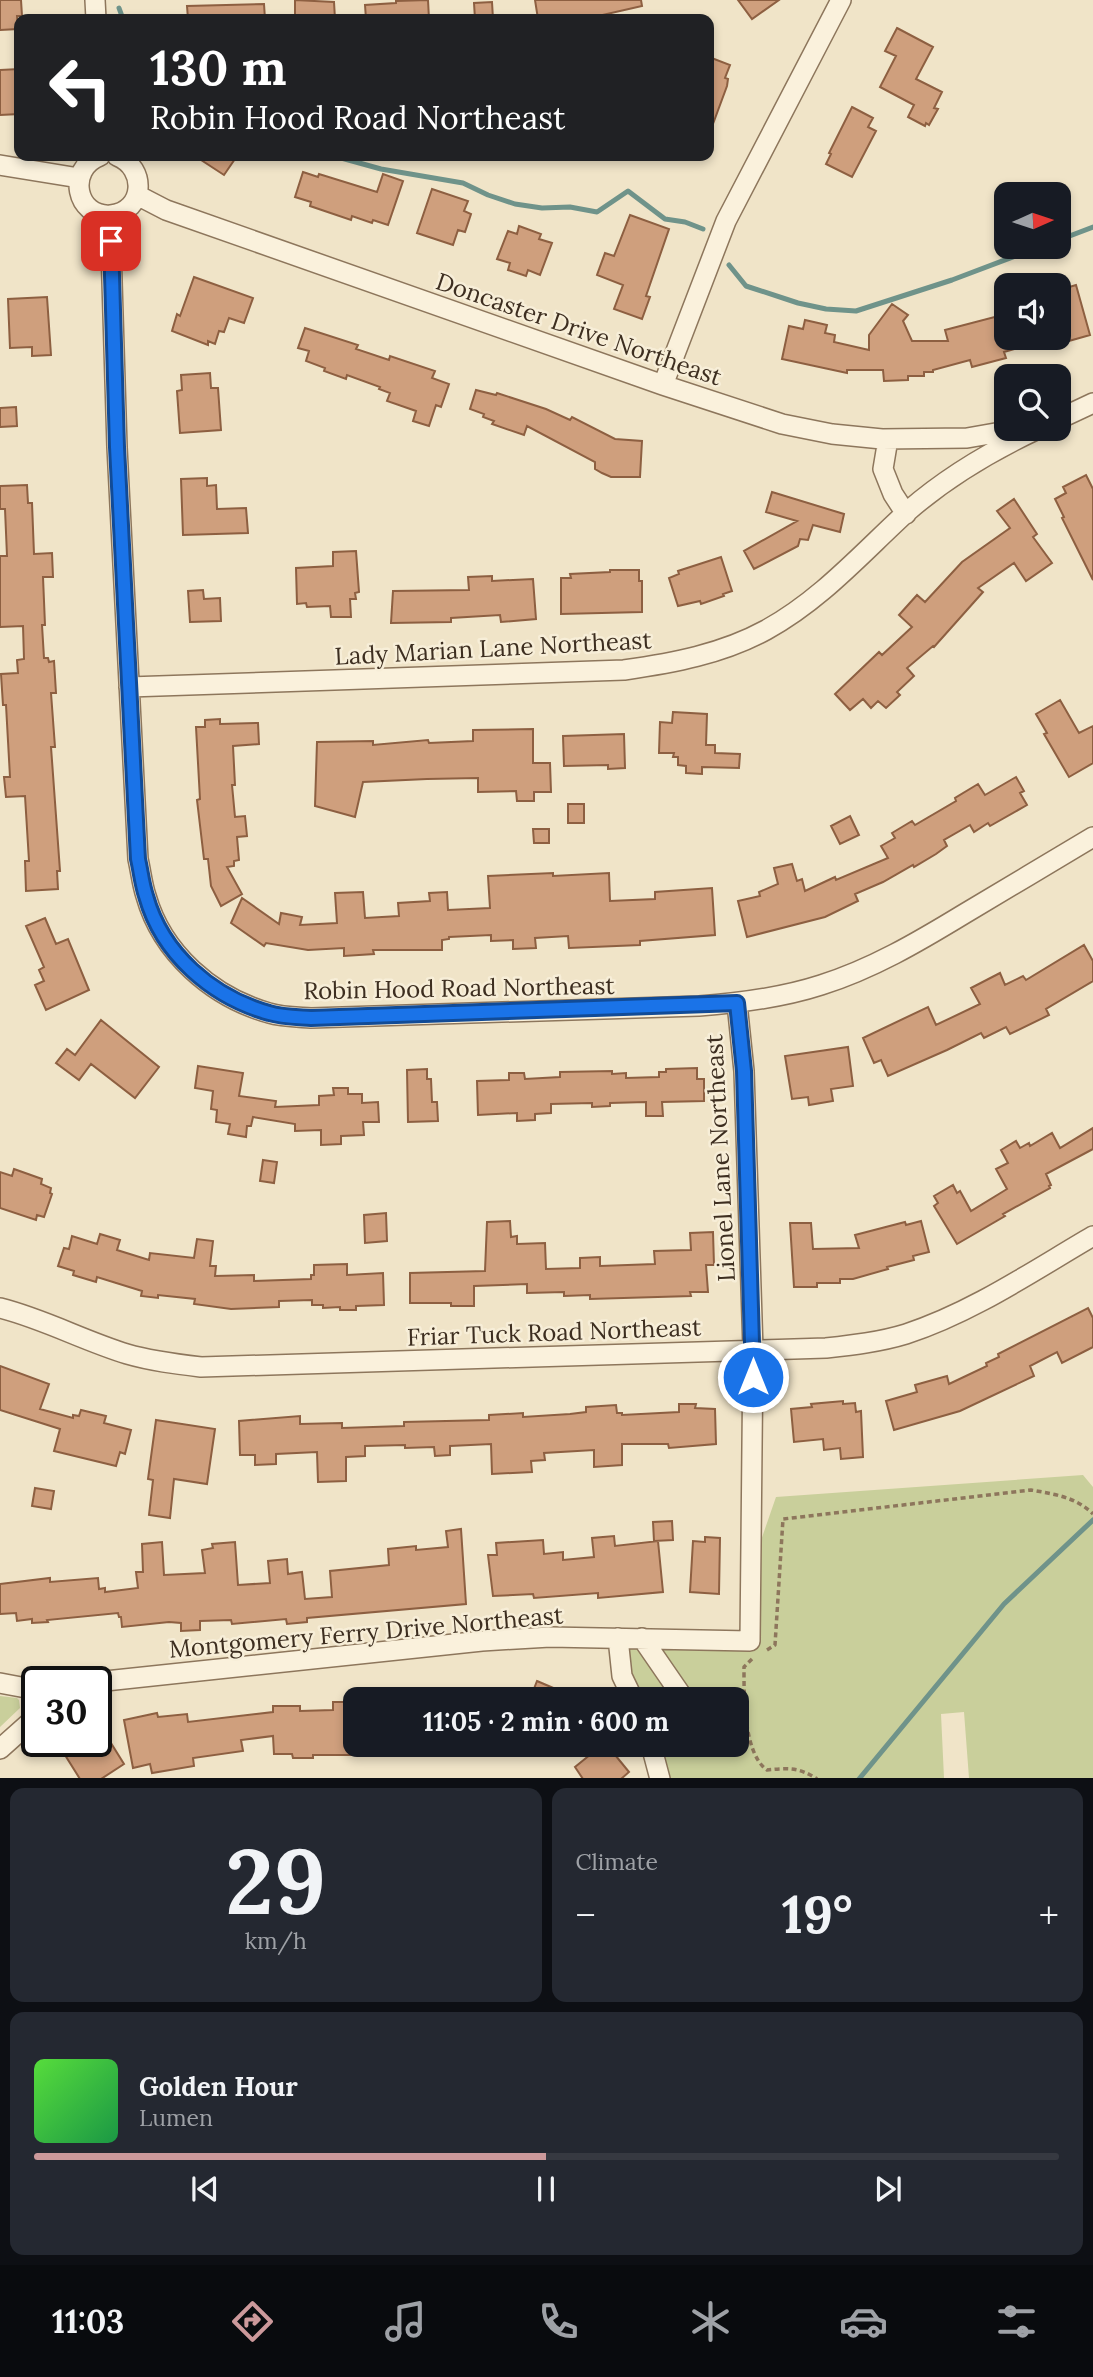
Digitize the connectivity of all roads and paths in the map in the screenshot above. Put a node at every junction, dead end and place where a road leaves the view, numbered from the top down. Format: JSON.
{"nodes":[{"id":1,"x":841,"y":0,"type":"edge"},
{"id":2,"x":92,"y":161,"type":"edge"},
{"id":3,"x":127,"y":161,"type":"edge"},
{"id":4,"x":0,"y":165,"type":"edge"},
{"id":5,"x":79,"y":178,"type":"junction"},
{"id":6,"x":137,"y":195,"type":"junction"},
{"id":7,"x":110,"y":215,"type":"junction"},
{"id":8,"x":663,"y":385,"type":"junction"},
{"id":9,"x":1093,"y":403,"type":"edge"},
{"id":10,"x":1071,"y":413,"type":"edge"},
{"id":11,"x":994,"y":433,"type":"edge"},
{"id":12,"x":888,"y":439,"type":"junction"},
{"id":13,"x":1015,"y":441,"type":"edge"},
{"id":14,"x":906,"y":514,"type":"junction"},
{"id":15,"x":129,"y":687,"type":"junction"},
{"id":16,"x":1093,"y":837,"type":"edge"},
{"id":17,"x":737,"y":1003,"type":"junction"},
{"id":18,"x":1093,"y":1236,"type":"edge"},
{"id":19,"x":0,"y":1308,"type":"edge"},
{"id":20,"x":753,"y":1350,"type":"junction"},
{"id":21,"x":1093,"y":1514,"type":"edge"},
{"id":22,"x":618,"y":1638,"type":"junction"},
{"id":23,"x":642,"y":1639,"type":"junction"},
{"id":24,"x":112,"y":1680,"type":"edge"},
{"id":25,"x":0,"y":1683,"type":"edge"},
{"id":26,"x":21,"y":1687,"type":"edge"},
{"id":27,"x":627,"y":1687,"type":"edge"},
{"id":28,"x":676,"y":1687,"type":"edge"},
{"id":29,"x":21,"y":1730,"type":"edge"},
{"id":30,"x":0,"y":1749,"type":"edge"},
{"id":31,"x":654,"y":1757,"type":"edge"},
{"id":32,"x":660,"y":1778,"type":"edge"},
{"id":33,"x":816,"y":1778,"type":"edge"}],
"edges":[{"from":1,"to":8,"type":"street"},
{"from":2,"to":5,"type":"street"},
{"from":3,"to":6,"type":"street"},
{"from":4,"to":5,"type":"street"},
{"from":5,"to":7,"type":"street"},
{"from":6,"to":7,"type":"street"},
{"from":6,"to":8,"type":"street","name":"Doncaster Drive Northeast"},
{"from":7,"to":15,"type":"street","name":"Robin Hood Road Northeast"},
{"from":8,"to":12,"type":"street","name":"Doncaster Drive Northeast"},
{"from":9,"to":10,"type":"street"},
{"from":11,"to":12,"type":"street","name":"Doncaster Drive Northeast"},
{"from":12,"to":14,"type":"street"},
{"from":13,"to":14,"type":"street","name":"Lady Marian Lane Northeast"},
{"from":14,"to":15,"type":"street","name":"Lady Marian Lane Northeast"},
{"from":15,"to":17,"type":"street","name":"Robin Hood Road Northeast"},
{"from":16,"to":17,"type":"street","name":"Robin Hood Road Northeast"},
{"from":17,"to":20,"type":"street","name":"Lionel Lane Northeast"},
{"from":18,"to":20,"type":"street","name":"Friar Tuck Road Northeast"},
{"from":19,"to":20,"type":"street","name":"Friar Tuck Road Northeast"},
{"from":20,"to":23,"type":"street","name":"Lionel Lane Northeast"},
{"from":21,"to":33,"type":"path"},
{"from":22,"to":23,"type":"street","name":"Lionel Lane Northeast"},
{"from":22,"to":24,"type":"street","name":"Montgomery Ferry Drive Northeast"},
{"from":22,"to":27,"type":"street"},
{"from":23,"to":28,"type":"street"},
{"from":25,"to":26,"type":"street"},
{"from":29,"to":30,"type":"street"},
{"from":31,"to":32,"type":"street"}]}
